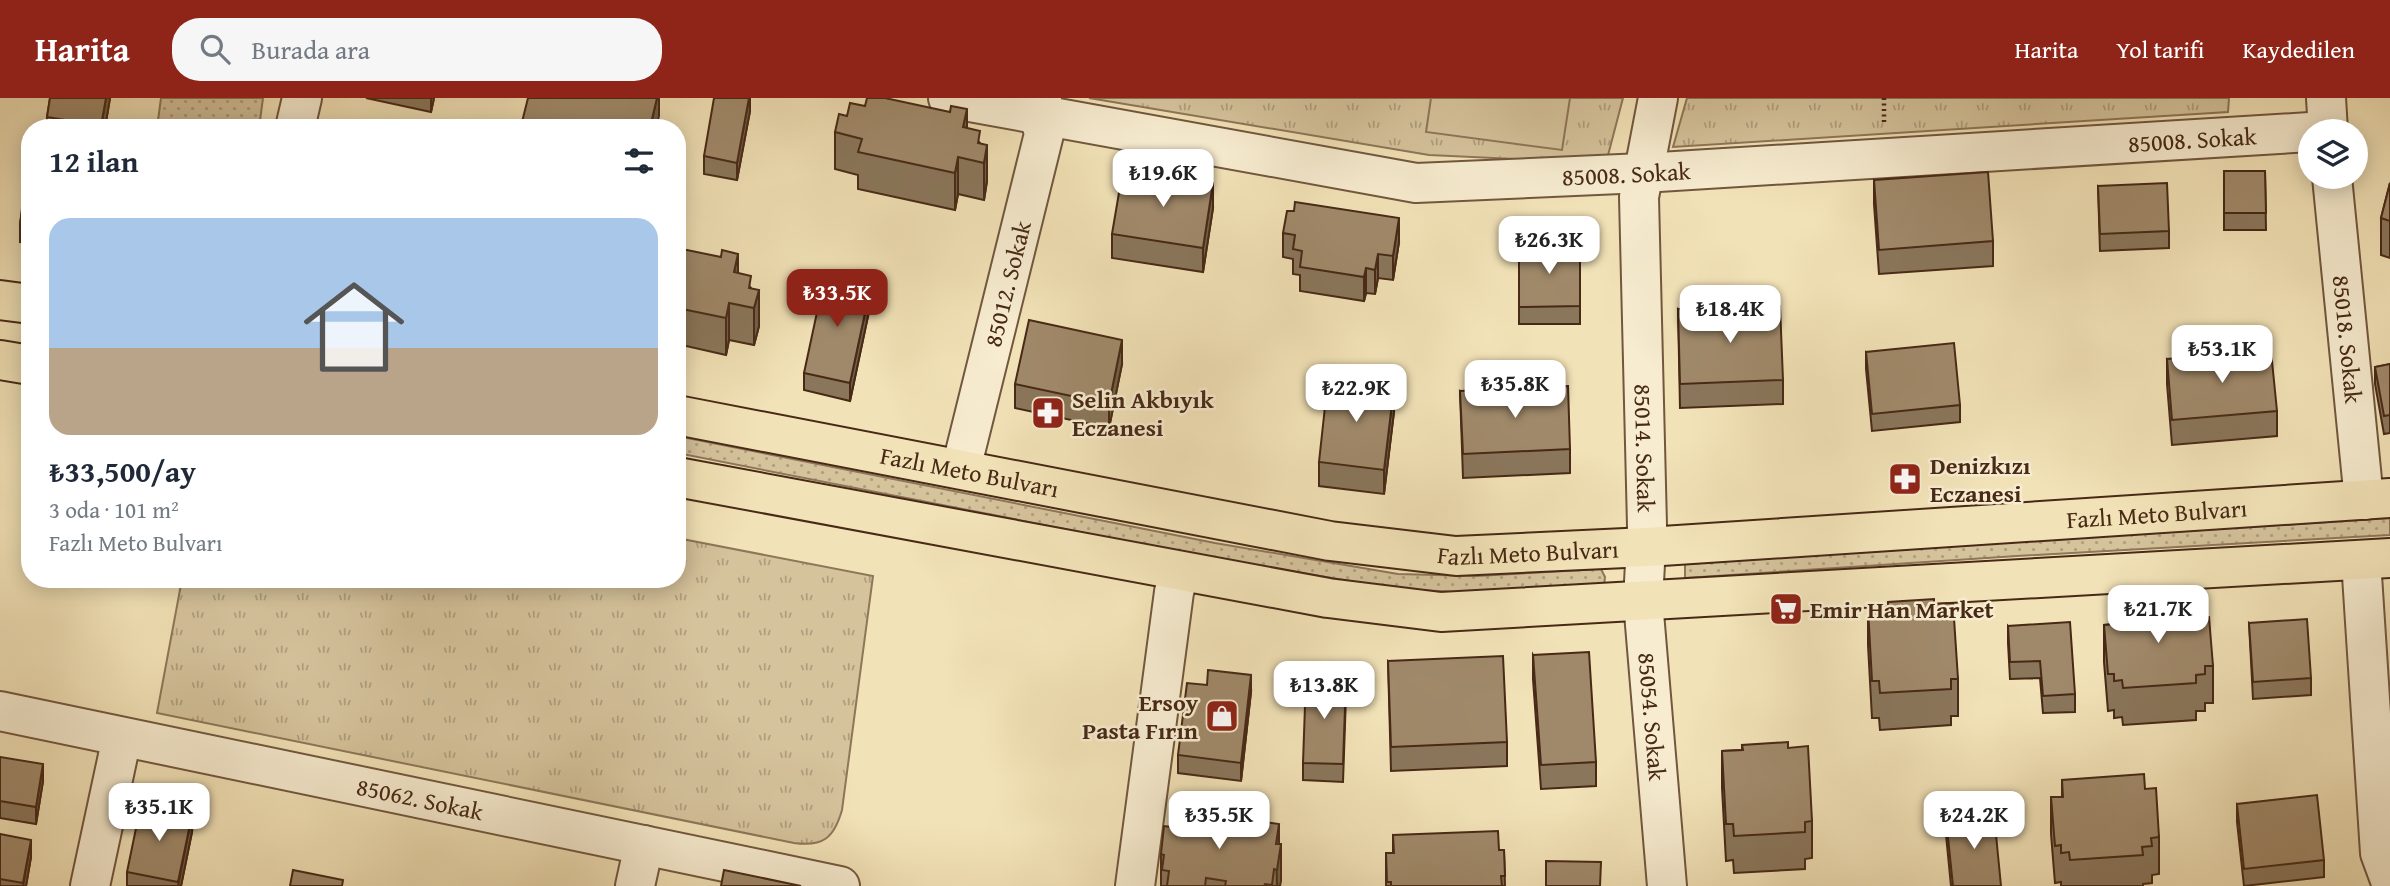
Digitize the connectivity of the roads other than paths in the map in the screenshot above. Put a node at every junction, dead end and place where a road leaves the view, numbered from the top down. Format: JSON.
{"nodes":[{"id":1,"x":302,"y":98,"type":"edge"},
{"id":2,"x":948,"y":98,"type":"edge"},
{"id":3,"x":1658,"y":98,"type":"edge"},
{"id":4,"x":2326,"y":98,"type":"edge"},
{"id":5,"x":1041,"y":106,"type":"edge"},
{"id":6,"x":297,"y":119,"type":"edge"},
{"id":7,"x":2327,"y":119,"type":"edge"},
{"id":8,"x":2298,"y":133,"type":"edge"},
{"id":9,"x":1643,"y":173,"type":"junction"},
{"id":10,"x":2334,"y":189,"type":"edge"},
{"id":11,"x":0,"y":300,"type":"edge"},
{"id":12,"x":21,"y":303,"type":"edge"},
{"id":13,"x":0,"y":360,"type":"edge"},
{"id":14,"x":21,"y":364,"type":"edge"},
{"id":15,"x":686,"y":417,"type":"edge"},
{"id":16,"x":961,"y":469,"type":"junction"},
{"id":17,"x":686,"y":479,"type":"edge"},
{"id":18,"x":2377,"y":499,"type":"edge"},
{"id":19,"x":1647,"y":547,"type":"junction"},
{"id":20,"x":2376,"y":559,"type":"edge"},
{"id":21,"x":1180,"y":571,"type":"junction"},
{"id":22,"x":1643,"y":601,"type":"junction"},
{"id":23,"x":0,"y":711,"type":"edge"},
{"id":24,"x":122,"y":737,"type":"junction"},
{"id":25,"x":644,"y":845,"type":"junction"},
{"id":26,"x":2390,"y":880,"type":"edge"},
{"id":27,"x":90,"y":886,"type":"edge"},
{"id":28,"x":635,"y":886,"type":"edge"},
{"id":29,"x":839,"y":886,"type":"edge"},
{"id":30,"x":1135,"y":886,"type":"edge"},
{"id":31,"x":1667,"y":886,"type":"edge"}],
"edges":[{"from":1,"to":6,"type":"street"},
{"from":2,"to":5,"type":"street","name":"85008. Sokak"},
{"from":3,"to":9,"type":"street","name":"85014. Sokak"},
{"from":4,"to":7,"type":"street"},
{"from":5,"to":9,"type":"street","name":"85008. Sokak"},
{"from":5,"to":16,"type":"street","name":"85012. Sokak"},
{"from":8,"to":9,"type":"street","name":"85008. Sokak"},
{"from":9,"to":19,"type":"street","name":"85014. Sokak"},
{"from":10,"to":18,"type":"street","name":"85018. Sokak"},
{"from":11,"to":12,"type":"main road"},
{"from":13,"to":14,"type":"main road"},
{"from":15,"to":16,"type":"main road","name":"Fazlı Meto Bulvarı"},
{"from":16,"to":19,"type":"main road","name":"Fazlı Meto Bulvarı"},
{"from":17,"to":21,"type":"main road"},
{"from":18,"to":19,"type":"main road","name":"Fazlı Meto Bulvarı"},
{"from":19,"to":22,"type":"street","name":"85054. Sokak"},
{"from":20,"to":22,"type":"main road"},
{"from":20,"to":26,"type":"street"},
{"from":21,"to":22,"type":"main road"},
{"from":21,"to":30,"type":"street"},
{"from":22,"to":31,"type":"street","name":"85054. Sokak"},
{"from":23,"to":24,"type":"street","name":"85062. Sokak"},
{"from":24,"to":25,"type":"street","name":"85062. Sokak"},
{"from":24,"to":27,"type":"street"},
{"from":25,"to":28,"type":"street"},
{"from":25,"to":29,"type":"street","name":"85062. Sokak"}]}
